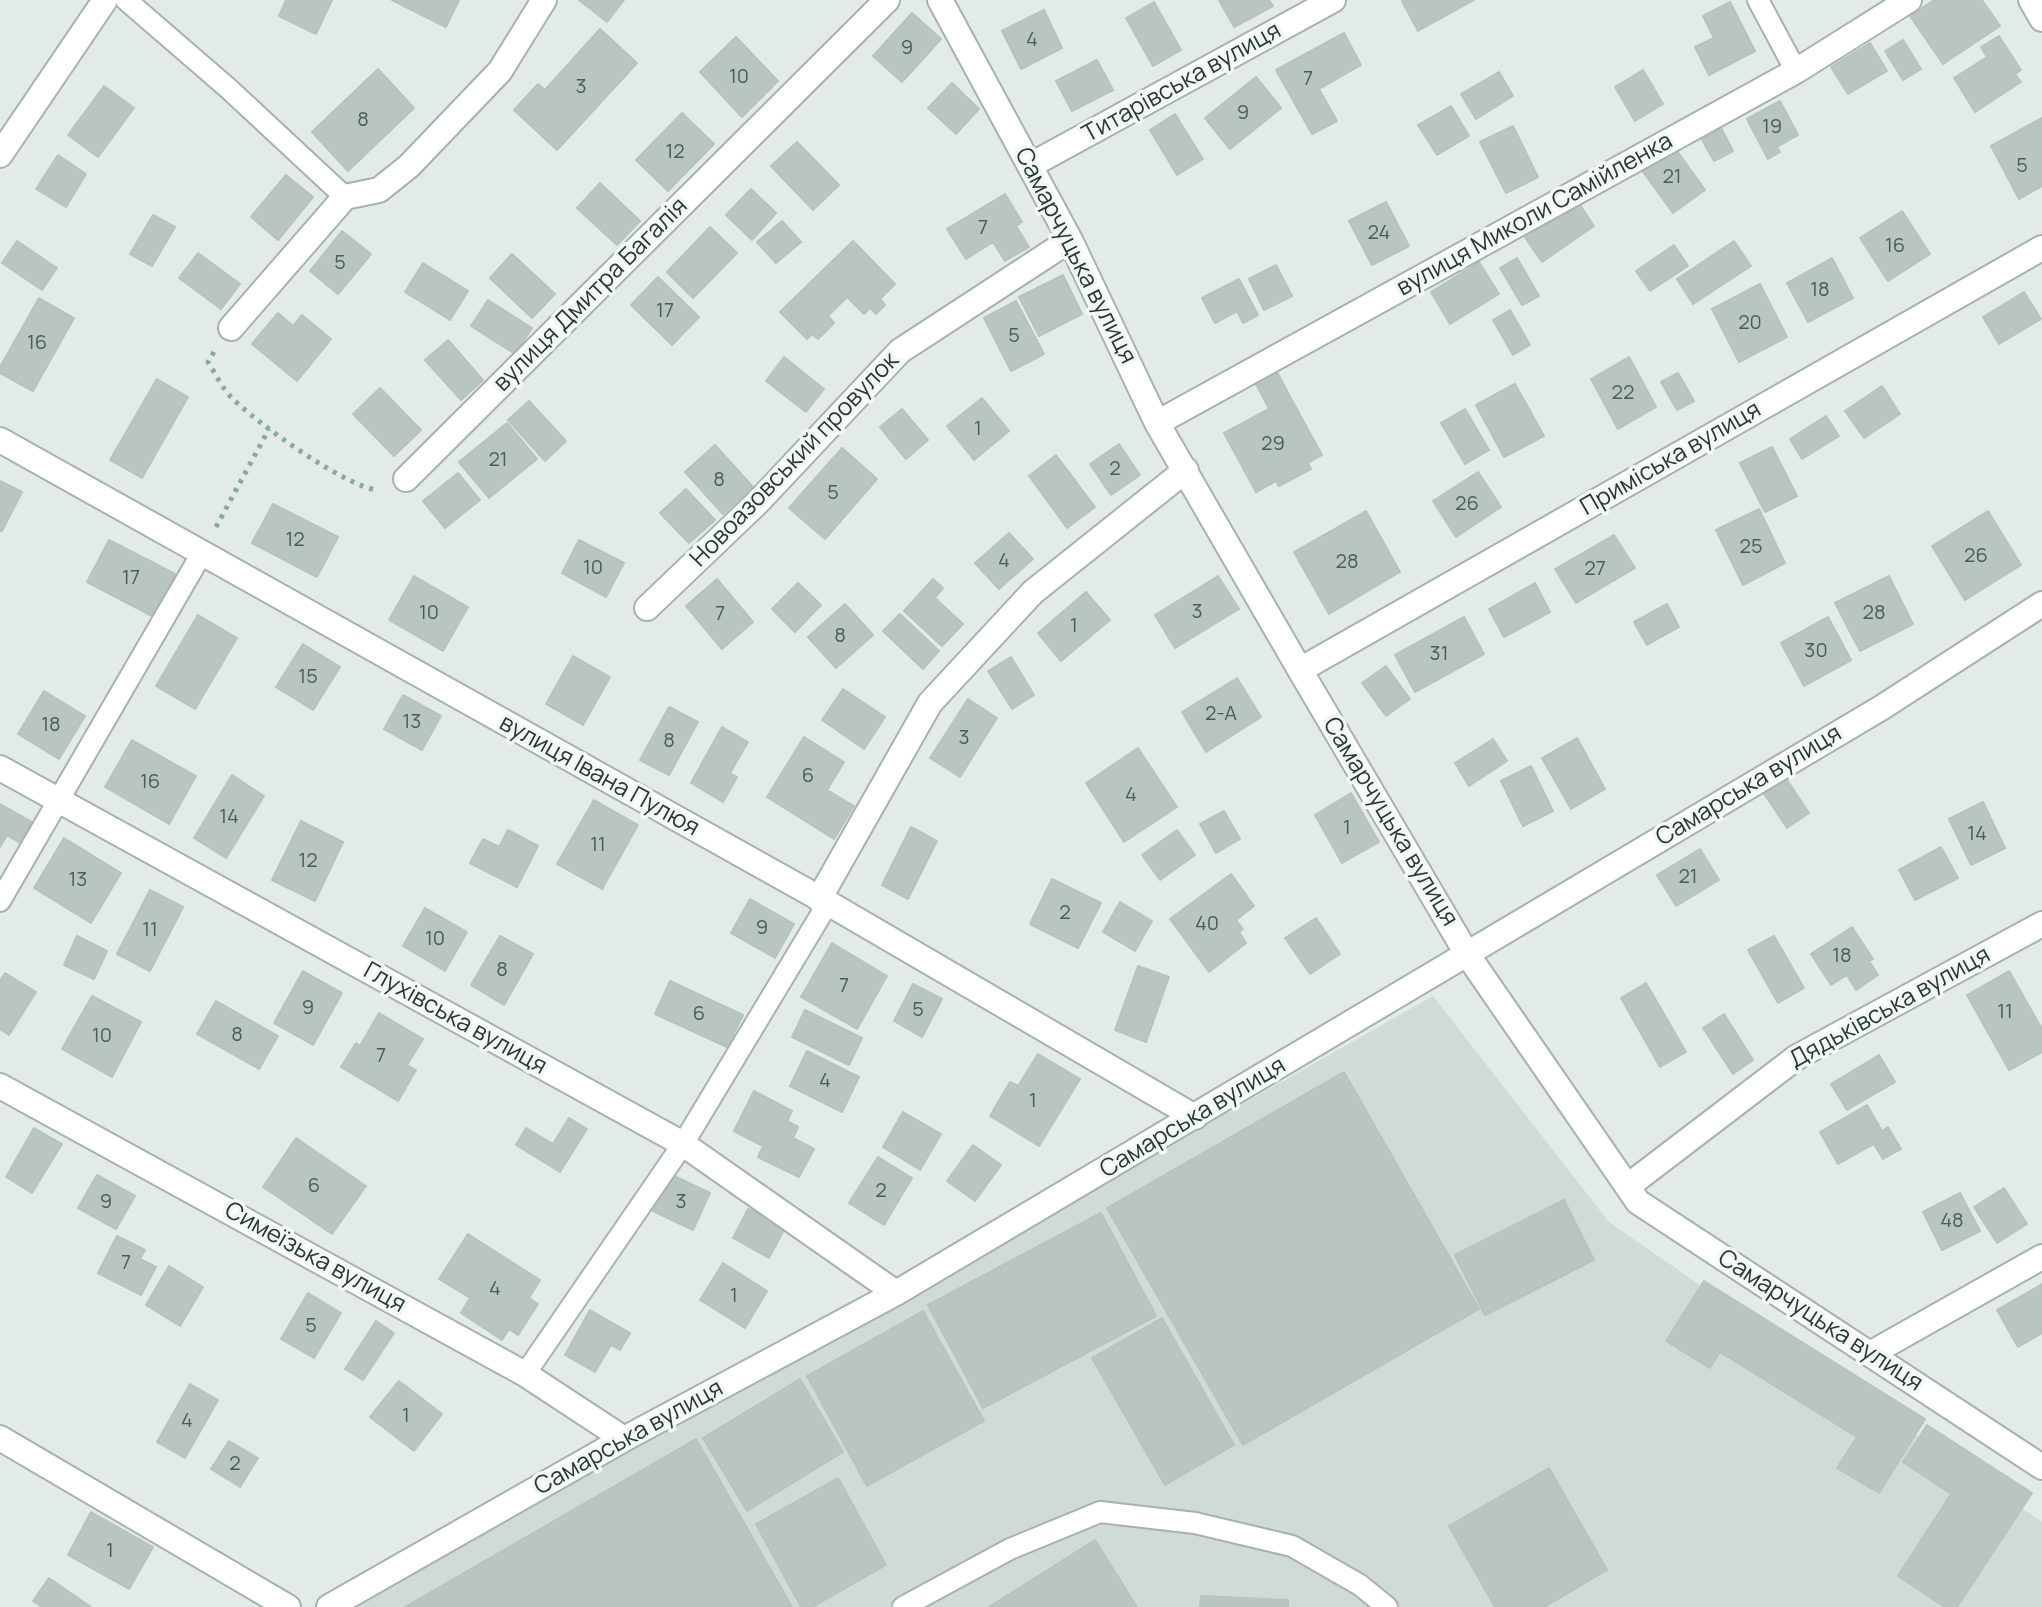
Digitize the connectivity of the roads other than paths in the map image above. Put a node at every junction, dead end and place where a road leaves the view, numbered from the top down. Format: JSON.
{"nodes":[{"id":1,"x":105,"y":0,"type":"edge"},
{"id":2,"x":126,"y":0,"type":"edge"},
{"id":3,"x":544,"y":0,"type":"edge"},
{"id":4,"x":887,"y":0,"type":"edge"},
{"id":5,"x":940,"y":0,"type":"edge"},
{"id":6,"x":1333,"y":0,"type":"edge"},
{"id":7,"x":1758,"y":0,"type":"edge"},
{"id":8,"x":1909,"y":0,"type":"edge"},
{"id":9,"x":2031,"y":0,"type":"edge"},
{"id":10,"x":2042,"y":19,"type":"edge"},
{"id":11,"x":1796,"y":71,"type":"junction"},
{"id":12,"x":0,"y":155,"type":"edge"},
{"id":13,"x":1031,"y":165,"type":"junction"},
{"id":14,"x":345,"y":197,"type":"junction"},
{"id":15,"x":1070,"y":240,"type":"junction"},
{"id":16,"x":2042,"y":248,"type":"edge"},
{"id":17,"x":231,"y":328,"type":"road end"},
{"id":18,"x":1157,"y":423,"type":"junction"},
{"id":19,"x":0,"y":440,"type":"edge"},
{"id":20,"x":1186,"y":470,"type":"junction"},
{"id":21,"x":406,"y":479,"type":"road end"},
{"id":22,"x":202,"y":553,"type":"junction"},
{"id":23,"x":2042,"y":604,"type":"edge"},
{"id":24,"x":647,"y":608,"type":"dead end"},
{"id":25,"x":1300,"y":670,"type":"junction"},
{"id":26,"x":0,"y":768,"type":"edge"},
{"id":27,"x":58,"y":800,"type":"junction"},
{"id":28,"x":0,"y":901,"type":"edge"},
{"id":29,"x":824,"y":901,"type":"junction"},
{"id":30,"x":2042,"y":924,"type":"edge"},
{"id":31,"x":1467,"y":954,"type":"junction"},
{"id":32,"x":0,"y":1086,"type":"edge"},
{"id":33,"x":1195,"y":1117,"type":"junction"},
{"id":34,"x":683,"y":1144,"type":"junction"},
{"id":35,"x":1628,"y":1186,"type":"junction"},
{"id":36,"x":2042,"y":1257,"type":"edge"},
{"id":37,"x":896,"y":1293,"type":"junction"},
{"id":38,"x":1870,"y":1354,"type":"junction"},
{"id":39,"x":525,"y":1374,"type":"junction"},
{"id":40,"x":0,"y":1438,"type":"edge"},
{"id":41,"x":624,"y":1439,"type":"junction"},
{"id":42,"x":2042,"y":1467,"type":"edge"},
{"id":43,"x":288,"y":1607,"type":"edge"},
{"id":44,"x":329,"y":1607,"type":"edge"},
{"id":45,"x":903,"y":1607,"type":"edge"},
{"id":46,"x":1387,"y":1607,"type":"edge"}],
"edges":[{"from":1,"to":12,"type":"street"},
{"from":2,"to":14,"type":"lane"},
{"from":3,"to":14,"type":"street"},
{"from":4,"to":21,"type":"street","name":"вулиця Дмитра Багалія"},
{"from":5,"to":13,"type":"street","name":"Самарчуцька вулиця"},
{"from":6,"to":13,"type":"street","name":"Титарівська вулиця"},
{"from":7,"to":11,"type":"lane"},
{"from":8,"to":11,"type":"street","name":"вулиця Миколи Самійленка"},
{"from":9,"to":10,"type":"street"},
{"from":11,"to":18,"type":"street","name":"вулиця Миколи Самійленка"},
{"from":13,"to":15,"type":"street","name":"Самарчуцька вулиця"},
{"from":14,"to":17,"type":"street"},
{"from":15,"to":18,"type":"street","name":"Самарчуцька вулиця"},
{"from":15,"to":24,"type":"street","name":"Новоазовський провулок"},
{"from":16,"to":25,"type":"street","name":"Приміська вулиця"},
{"from":18,"to":20,"type":"street","name":"Самарчуцька вулиця"},
{"from":19,"to":22,"type":"street","name":"вулиця Івана Пулюя"},
{"from":20,"to":25,"type":"street","name":"Самарчуцька вулиця"},
{"from":20,"to":29,"type":"street"},
{"from":22,"to":27,"type":"lane"},
{"from":22,"to":29,"type":"street","name":"вулиця Івана Пулюя"},
{"from":23,"to":31,"type":"street","name":"Самарська вулиця"},
{"from":25,"to":31,"type":"street","name":"Самарчуцька вулиця"},
{"from":26,"to":27,"type":"street","name":"Глухівська вулиця"},
{"from":27,"to":28,"type":"lane"},
{"from":27,"to":34,"type":"street","name":"Глухівська вулиця"},
{"from":29,"to":33,"type":"street","name":"вулиця Івана Пулюя"},
{"from":29,"to":34,"type":"lane"},
{"from":30,"to":35,"type":"street","name":"Дядьківська вулиця"},
{"from":31,"to":33,"type":"street","name":"Самарська вулиця"},
{"from":31,"to":35,"type":"street","name":"Самарчуцька вулиця"},
{"from":32,"to":39,"type":"street","name":"Симеїзька вулиця"},
{"from":33,"to":37,"type":"street","name":"Самарська вулиця"},
{"from":34,"to":37,"type":"street","name":"Глухівська вулиця"},
{"from":34,"to":39,"type":"lane"},
{"from":35,"to":38,"type":"street","name":"Самарчуцька вулиця"},
{"from":36,"to":38,"type":"street"},
{"from":37,"to":41,"type":"street","name":"Самарська вулиця"},
{"from":38,"to":42,"type":"street","name":"Самарчуцька вулиця"},
{"from":39,"to":41,"type":"street","name":"Симеїзька вулиця"},
{"from":40,"to":43,"type":"street"},
{"from":41,"to":44,"type":"street","name":"Самарська вулиця"},
{"from":45,"to":46,"type":"lane"}]}
